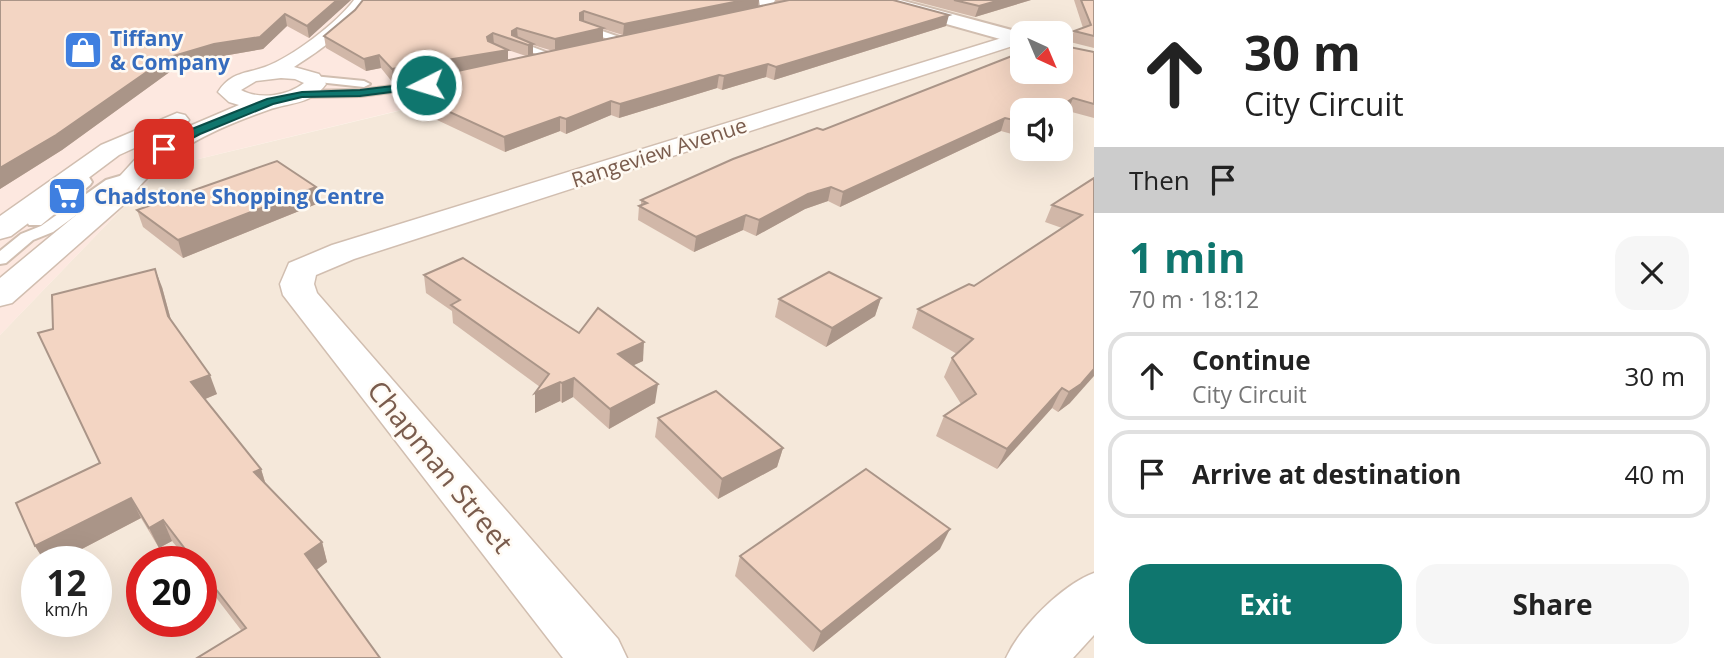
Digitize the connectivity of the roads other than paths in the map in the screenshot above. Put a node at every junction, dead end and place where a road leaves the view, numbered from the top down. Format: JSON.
{"nodes":[{"id":1,"x":362,"y":0,"type":"edge"},
{"id":2,"x":380,"y":0,"type":"edge"},
{"id":3,"x":881,"y":0,"type":"edge"},
{"id":4,"x":860,"y":2,"type":"edge"},
{"id":5,"x":961,"y":23,"type":"junction"},
{"id":6,"x":585,"y":28,"type":"edge"},
{"id":7,"x":1010,"y":35,"type":"edge"},
{"id":8,"x":635,"y":38,"type":"edge"},
{"id":9,"x":622,"y":41,"type":"junction"},
{"id":10,"x":1010,"y":41,"type":"edge"},
{"id":11,"x":519,"y":45,"type":"edge"},
{"id":12,"x":599,"y":47,"type":"edge"},
{"id":13,"x":535,"y":61,"type":"edge"},
{"id":14,"x":267,"y":74,"type":"junction"},
{"id":15,"x":308,"y":83,"type":"junction"},
{"id":16,"x":435,"y":83,"type":"edge"},
{"id":17,"x":387,"y":88,"type":"junction"},
{"id":18,"x":230,"y":95,"type":"junction"},
{"id":19,"x":270,"y":101,"type":"junction"},
{"id":20,"x":130,"y":177,"type":"junction"},
{"id":21,"x":13,"y":234,"type":"edge"},
{"id":22,"x":0,"y":259,"type":"edge"},
{"id":23,"x":301,"y":270,"type":"joint"},
{"id":24,"x":0,"y":296,"type":"edge"},
{"id":25,"x":1094,"y":597,"type":"edge"},
{"id":26,"x":598,"y":658,"type":"edge"},
{"id":27,"x":1035,"y":658,"type":"edge"}],
"edges":[{"from":1,"to":14,"type":"street"},
{"from":2,"to":15,"type":"street"},
{"from":3,"to":5,"type":"street"},
{"from":4,"to":5,"type":"street"},
{"from":5,"to":7,"type":"street"},
{"from":6,"to":9,"type":"lane"},
{"from":8,"to":9,"type":"lane"},
{"from":9,"to":12,"type":"lane"},
{"from":10,"to":23,"type":"street","name":"Rangeview Avenue"},
{"from":11,"to":13,"type":"lane"},
{"from":14,"to":15,"type":"street"},
{"from":14,"to":18,"type":"street"},
{"from":15,"to":17,"type":"lane"},
{"from":15,"to":17,"type":"lane"},
{"from":15,"to":19,"type":"street"},
{"from":16,"to":17,"type":"lane"},
{"from":18,"to":19,"type":"street"},
{"from":18,"to":21,"type":"street"},
{"from":19,"to":20,"type":"street"},
{"from":20,"to":21,"type":"lane"},
{"from":20,"to":24,"type":"street"},
{"from":21,"to":22,"type":"lane"},
{"from":23,"to":26,"type":"street","name":"Chapman Street"},
{"from":25,"to":27,"type":"street"}]}
